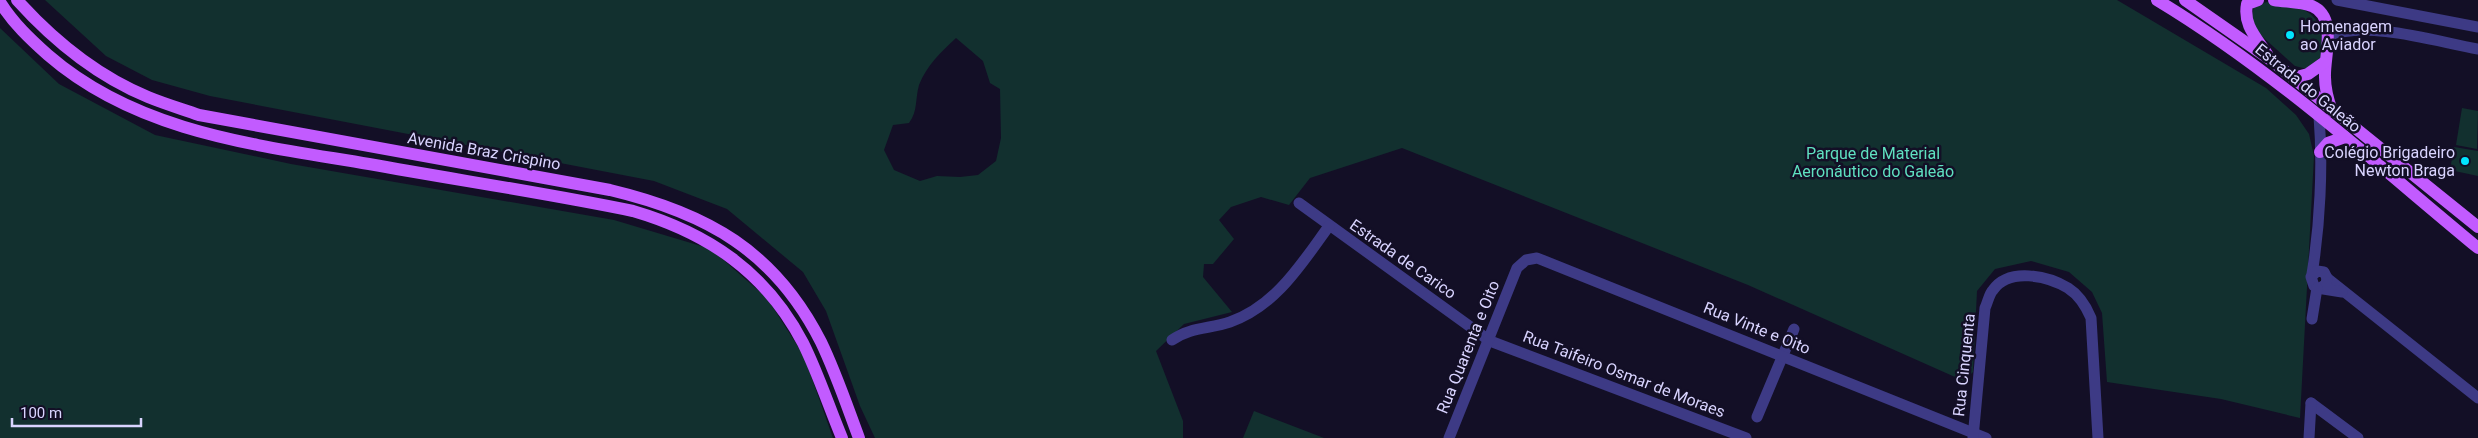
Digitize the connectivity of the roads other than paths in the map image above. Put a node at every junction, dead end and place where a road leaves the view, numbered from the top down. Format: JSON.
{"nodes":[{"id":1,"x":17,"y":0,"type":"edge"},
{"id":2,"x":2157,"y":0,"type":"edge"},
{"id":3,"x":2185,"y":0,"type":"edge"},
{"id":4,"x":2274,"y":0,"type":"edge"},
{"id":5,"x":2337,"y":0,"type":"edge"},
{"id":6,"x":2251,"y":1,"type":"edge"},
{"id":7,"x":0,"y":2,"type":"edge"},
{"id":8,"x":2478,"y":27,"type":"edge"},
{"id":9,"x":2328,"y":35,"type":"junction"},
{"id":10,"x":2478,"y":49,"type":"edge"},
{"id":11,"x":2271,"y":60,"type":"junction"},
{"id":12,"x":2325,"y":62,"type":"junction"},
{"id":13,"x":2293,"y":78,"type":"junction"},
{"id":14,"x":2312,"y":92,"type":"junction"},
{"id":15,"x":2331,"y":108,"type":"junction"},
{"id":16,"x":2319,"y":116,"type":"junction"},
{"id":17,"x":2341,"y":135,"type":"junction"},
{"id":18,"x":2320,"y":152,"type":"junction"},
{"id":19,"x":1299,"y":203,"type":"dead end"},
{"id":20,"x":1329,"y":226,"type":"junction"},
{"id":21,"x":2478,"y":227,"type":"edge"},
{"id":22,"x":2478,"y":248,"type":"edge"},
{"id":23,"x":2316,"y":252,"type":"junction"},
{"id":24,"x":1517,"y":268,"type":"joint"},
{"id":25,"x":2312,"y":274,"type":"junction"},
{"id":26,"x":2326,"y":275,"type":"junction"},
{"id":27,"x":2319,"y":288,"type":"junction"},
{"id":28,"x":2344,"y":292,"type":"junction"},
{"id":29,"x":2312,"y":319,"type":"dead end"},
{"id":30,"x":1794,"y":329,"type":"dead end"},
{"id":31,"x":1172,"y":340,"type":"dead end"},
{"id":32,"x":1490,"y":341,"type":"junction"},
{"id":33,"x":1781,"y":356,"type":"junction"},
{"id":34,"x":2478,"y":398,"type":"edge"},
{"id":35,"x":1757,"y":417,"type":"dead end"},
{"id":36,"x":1973,"y":435,"type":"edge"},
{"id":37,"x":1743,"y":437,"type":"edge"},
{"id":38,"x":842,"y":438,"type":"edge"},
{"id":39,"x":859,"y":438,"type":"edge"},
{"id":40,"x":1449,"y":438,"type":"edge"},
{"id":41,"x":1986,"y":438,"type":"edge"},
{"id":42,"x":2098,"y":438,"type":"edge"},
{"id":43,"x":2309,"y":438,"type":"edge"},
{"id":44,"x":2358,"y":438,"type":"edge"}],
"edges":[{"from":1,"to":39,"type":"main road","name":"Avenida Braz Crispino"},
{"from":2,"to":16,"type":"main road","name":"Estrada do Galeão"},
{"from":3,"to":11,"type":"main road","name":"Estrada do Galeão"},
{"from":4,"to":9,"type":"main road"},
{"from":5,"to":8,"type":"street"},
{"from":6,"to":11,"type":"main road"},
{"from":7,"to":38,"type":"main road","name":"Avenida Braz Crispino"},
{"from":9,"to":10,"type":"street"},
{"from":9,"to":12,"type":"main road"},
{"from":11,"to":13,"type":"main road","name":"Estrada do Galeão"},
{"from":12,"to":13,"type":"main road"},
{"from":12,"to":15,"type":"main road"},
{"from":13,"to":14,"type":"main road","name":"Estrada do Galeão"},
{"from":14,"to":15,"type":"main road","name":"Estrada do Galeão"},
{"from":14,"to":16,"type":"main road"},
{"from":15,"to":17,"type":"main road"},
{"from":15,"to":21,"type":"main road","name":"Estrada do Galeão"},
{"from":16,"to":17,"type":"main road","name":"Estrada do Galeão"},
{"from":16,"to":18,"type":"street"},
{"from":17,"to":18,"type":"main road"},
{"from":17,"to":22,"type":"main road","name":"Estrada do Galeão"},
{"from":18,"to":23,"type":"street"},
{"from":19,"to":20,"type":"street","name":"Estrada de Carico"},
{"from":20,"to":31,"type":"street"},
{"from":20,"to":32,"type":"street","name":"Estrada de Carico"},
{"from":23,"to":25,"type":"street"},
{"from":23,"to":26,"type":"street"},
{"from":24,"to":32,"type":"street","name":"Rua Quarenta e Oito"},
{"from":24,"to":33,"type":"street","name":"Rua Vinte e Oito"},
{"from":25,"to":26,"type":"street"},
{"from":25,"to":27,"type":"street"},
{"from":26,"to":27,"type":"street"},
{"from":26,"to":28,"type":"street"},
{"from":27,"to":28,"type":"street"},
{"from":27,"to":29,"type":"street"},
{"from":28,"to":34,"type":"street"},
{"from":30,"to":33,"type":"street"},
{"from":32,"to":37,"type":"street","name":"Rua Taifeiro Osmar de Moraes"},
{"from":32,"to":40,"type":"street","name":"Rua Quarenta e Oito"},
{"from":33,"to":35,"type":"street"},
{"from":33,"to":36,"type":"street","name":"Rua Vinte e Oito"},
{"from":36,"to":41,"type":"street","name":"Rua Vinte e Oito"},
{"from":36,"to":42,"type":"street","name":"Rua Cinquenta"},
{"from":43,"to":44,"type":"street"}]}
